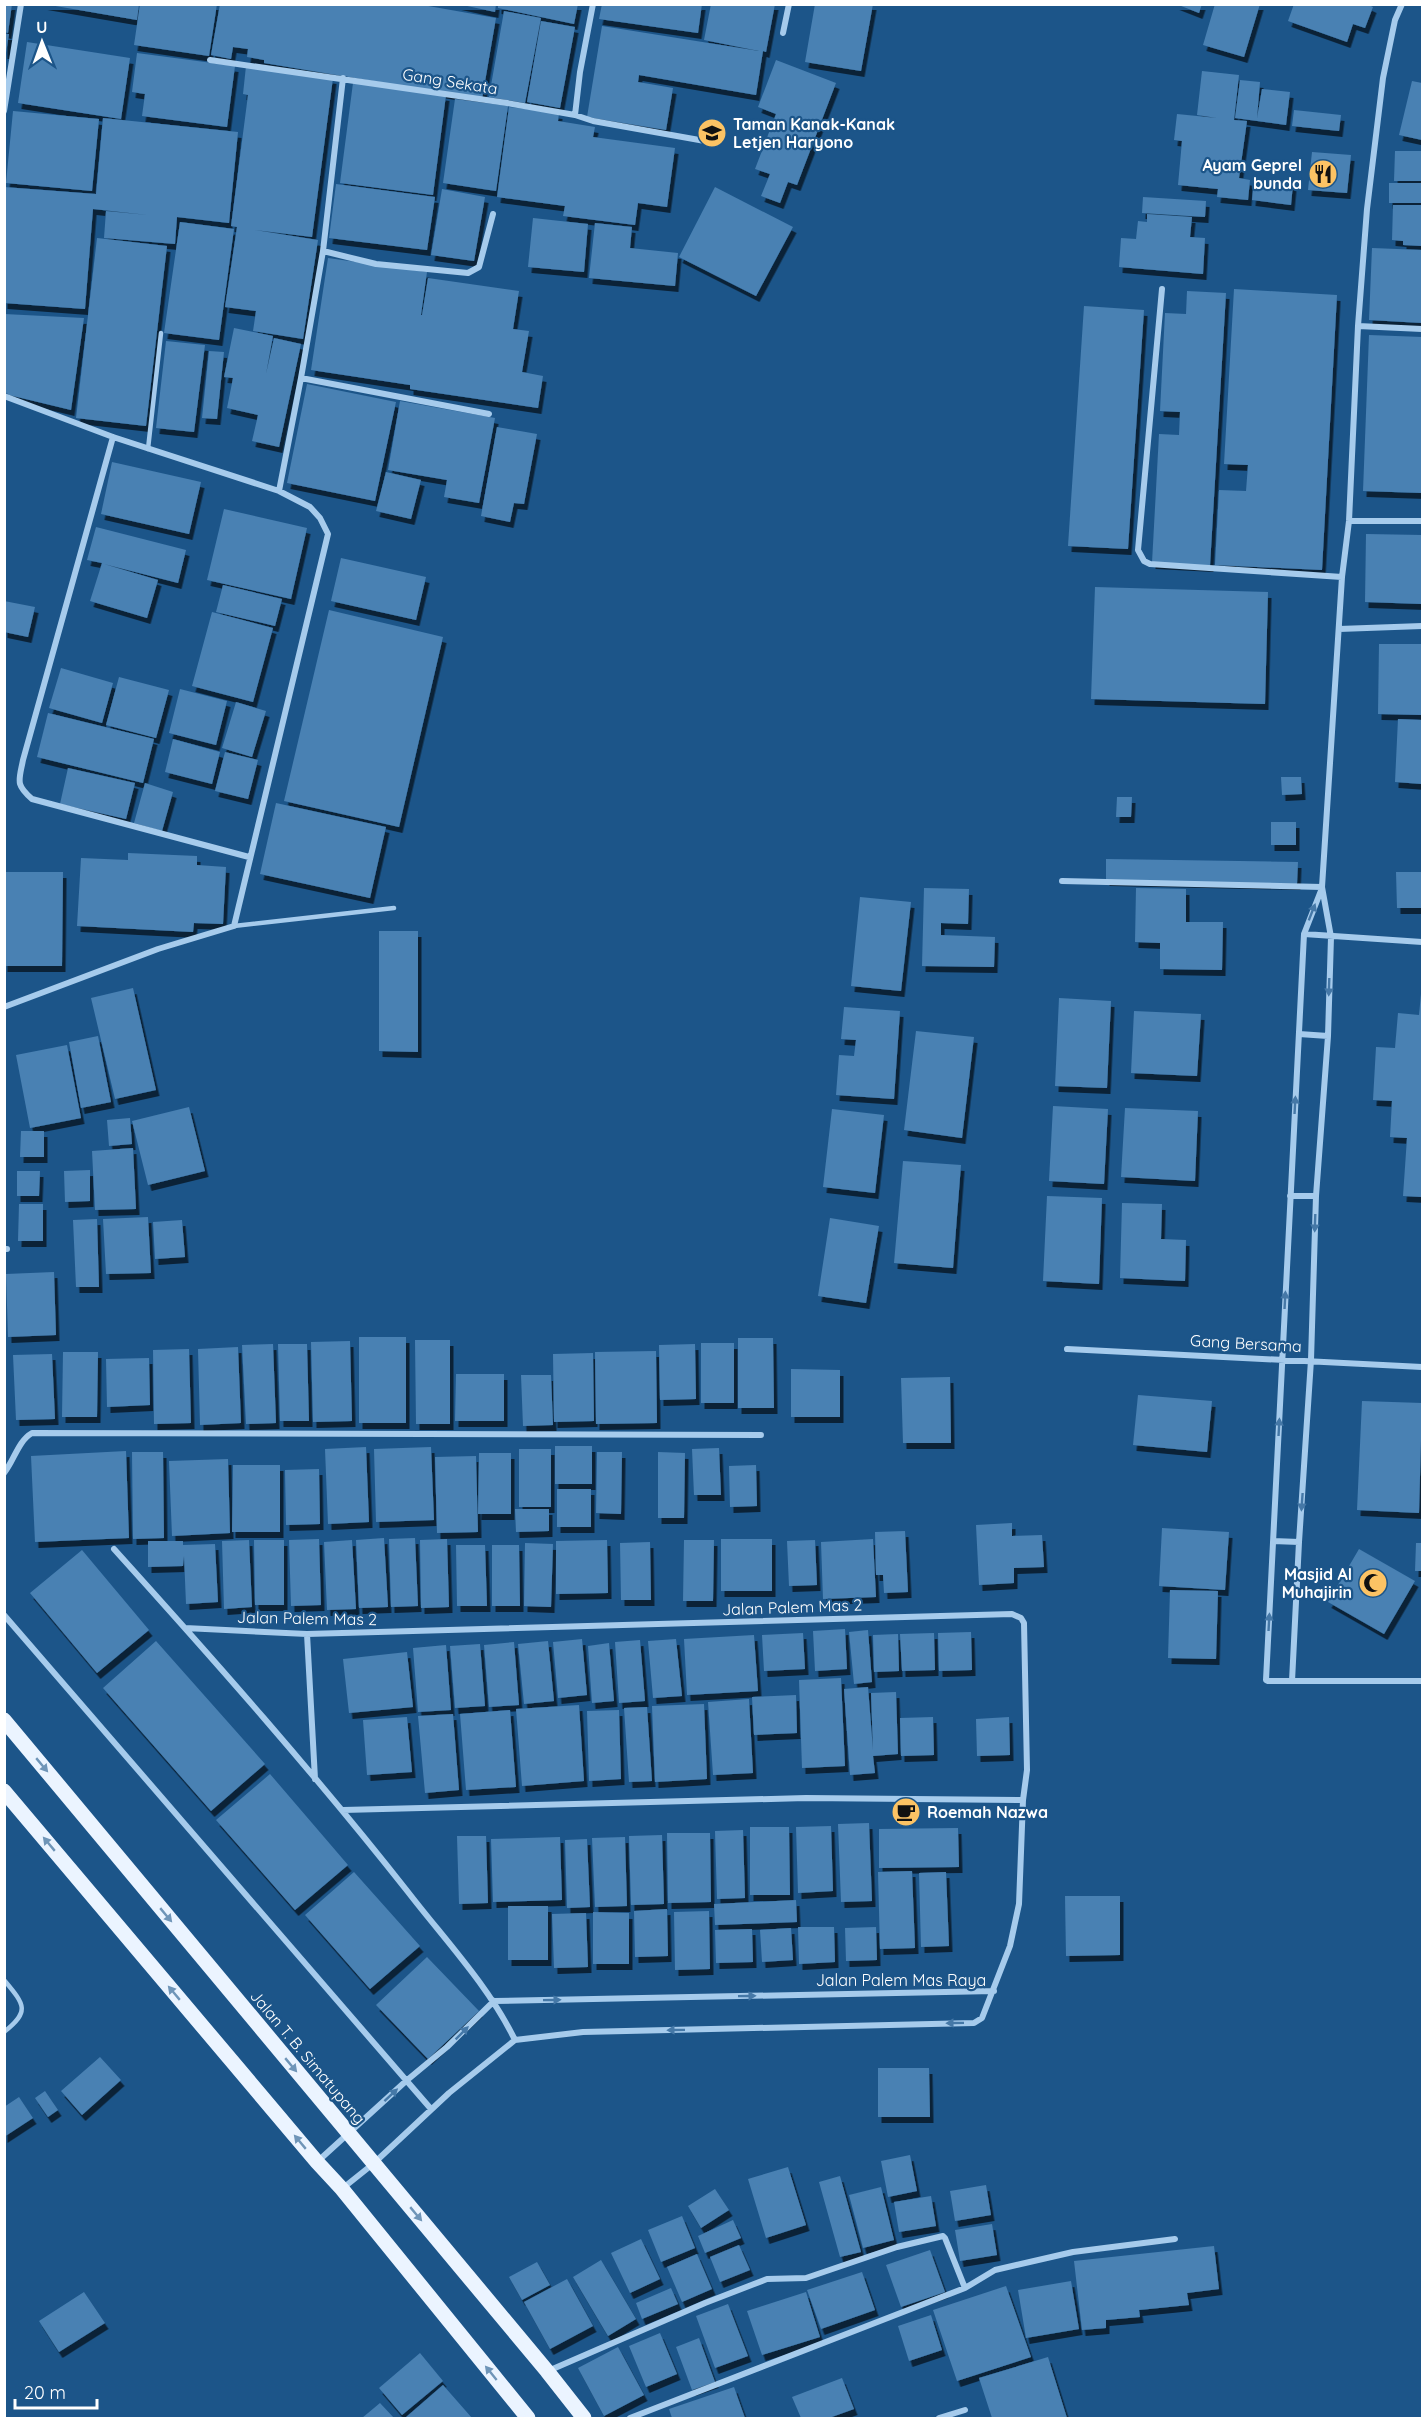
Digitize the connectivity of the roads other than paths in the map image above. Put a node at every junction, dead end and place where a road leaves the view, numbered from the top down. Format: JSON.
{"nodes":[{"id":1,"x":21,"y":4,"type":"edge"},
{"id":2,"x":593,"y":4,"type":"edge"},
{"id":3,"x":789,"y":4,"type":"edge"},
{"id":4,"x":1402,"y":4,"type":"edge"},
{"id":5,"x":783,"y":33,"type":"dead end"},
{"id":6,"x":210,"y":60,"type":"dead end"},
{"id":7,"x":344,"y":78,"type":"junction"},
{"id":8,"x":4,"y":111,"type":"edge"},
{"id":9,"x":575,"y":115,"type":"junction"},
{"id":10,"x":716,"y":143,"type":"dead end"},
{"id":11,"x":493,"y":214,"type":"dead end"},
{"id":12,"x":323,"y":252,"type":"junction"},
{"id":13,"x":1162,"y":289,"type":"dead end"},
{"id":14,"x":1358,"y":326,"type":"junction"},
{"id":15,"x":1422,"y":329,"type":"edge"},
{"id":16,"x":161,"y":333,"type":"dead end"},
{"id":17,"x":301,"y":378,"type":"junction"},
{"id":18,"x":4,"y":396,"type":"edge"},
{"id":19,"x":489,"y":414,"type":"dead end"},
{"id":20,"x":113,"y":437,"type":"junction"},
{"id":21,"x":148,"y":449,"type":"junction"},
{"id":22,"x":279,"y":491,"type":"junction"},
{"id":23,"x":1348,"y":521,"type":"junction"},
{"id":24,"x":1422,"y":521,"type":"edge"},
{"id":25,"x":1342,"y":577,"type":"junction"},
{"id":26,"x":1422,"y":626,"type":"edge"},
{"id":27,"x":1339,"y":629,"type":"junction"},
{"id":28,"x":249,"y":857,"type":"junction"},
{"id":29,"x":1062,"y":881,"type":"dead end"},
{"id":30,"x":1322,"y":887,"type":"junction"},
{"id":31,"x":394,"y":908,"type":"dead end"},
{"id":32,"x":234,"y":926,"type":"junction"},
{"id":33,"x":1304,"y":934,"type":"junction"},
{"id":34,"x":1331,"y":937,"type":"junction"},
{"id":35,"x":1422,"y":942,"type":"edge"},
{"id":36,"x":4,"y":1007,"type":"edge"},
{"id":37,"x":1299,"y":1034,"type":"junction"},
{"id":38,"x":1328,"y":1036,"type":"junction"},
{"id":39,"x":1290,"y":1196,"type":"junction"},
{"id":40,"x":1316,"y":1196,"type":"junction"},
{"id":41,"x":1067,"y":1349,"type":"dead end"},
{"id":42,"x":1282,"y":1359,"type":"junction"},
{"id":43,"x":1311,"y":1360,"type":"junction"},
{"id":44,"x":1422,"y":1367,"type":"edge"},
{"id":45,"x":761,"y":1435,"type":"dead end"},
{"id":46,"x":4,"y":1473,"type":"edge"},
{"id":47,"x":1273,"y":1541,"type":"junction"},
{"id":48,"x":1299,"y":1542,"type":"junction"},
{"id":49,"x":114,"y":1550,"type":"dead end"},
{"id":50,"x":4,"y":1615,"type":"edge"},
{"id":51,"x":185,"y":1628,"type":"junction"},
{"id":52,"x":307,"y":1634,"type":"junction"},
{"id":53,"x":1293,"y":1681,"type":"junction"},
{"id":54,"x":1422,"y":1681,"type":"edge"},
{"id":55,"x":4,"y":1720,"type":"edge"},
{"id":56,"x":315,"y":1779,"type":"junction"},
{"id":57,"x":4,"y":1791,"type":"edge"},
{"id":58,"x":1023,"y":1800,"type":"junction"},
{"id":59,"x":343,"y":1810,"type":"junction"},
{"id":60,"x":4,"y":1980,"type":"edge"},
{"id":61,"x":994,"y":1991,"type":"junction"},
{"id":62,"x":494,"y":2001,"type":"junction"},
{"id":63,"x":4,"y":2032,"type":"edge"},
{"id":64,"x":515,"y":2040,"type":"junction"},
{"id":65,"x":406,"y":2081,"type":"junction"},
{"id":66,"x":431,"y":2109,"type":"junction"},
{"id":67,"x":349,"y":2134,"type":"junction"},
{"id":68,"x":317,"y":2162,"type":"junction"},
{"id":69,"x":374,"y":2164,"type":"junction"},
{"id":70,"x":342,"y":2189,"type":"junction"},
{"id":71,"x":1175,"y":2239,"type":"dead end"},
{"id":72,"x":965,"y":2288,"type":"junction"},
{"id":73,"x":547,"y":2371,"type":"junction"},
{"id":74,"x":965,"y":2410,"type":"dead end"},
{"id":75,"x":528,"y":2418,"type":"edge"},
{"id":76,"x":584,"y":2418,"type":"edge"},
{"id":77,"x":630,"y":2418,"type":"edge"},
{"id":78,"x":939,"y":2418,"type":"edge"}],
"edges":[{"from":1,"to":8,"type":"street"},
{"from":2,"to":9,"type":"street"},
{"from":3,"to":5,"type":"street"},
{"from":4,"to":14,"type":"street"},
{"from":6,"to":7,"type":"street","name":"Gang Sekata"},
{"from":7,"to":9,"type":"street","name":"Gang Sekata"},
{"from":7,"to":12,"type":"street"},
{"from":9,"to":10,"type":"street","name":"Gang Sekata"},
{"from":11,"to":12,"type":"street"},
{"from":12,"to":17,"type":"street"},
{"from":13,"to":25,"type":"street"},
{"from":14,"to":15,"type":"street"},
{"from":14,"to":23,"type":"street"},
{"from":16,"to":21,"type":"lane"},
{"from":17,"to":19,"type":"street"},
{"from":17,"to":22,"type":"street"},
{"from":18,"to":20,"type":"street"},
{"from":20,"to":21,"type":"street"},
{"from":20,"to":28,"type":"street"},
{"from":21,"to":22,"type":"street"},
{"from":22,"to":28,"type":"street"},
{"from":23,"to":24,"type":"street"},
{"from":23,"to":25,"type":"street"},
{"from":25,"to":27,"type":"street"},
{"from":26,"to":27,"type":"street"},
{"from":27,"to":30,"type":"street"},
{"from":28,"to":32,"type":"street"},
{"from":29,"to":30,"type":"street"},
{"from":33,"to":30,"type":"street","one_way":true},
{"from":30,"to":34,"type":"street"},
{"from":31,"to":32,"type":"lane"},
{"from":32,"to":36,"type":"street"},
{"from":33,"to":34,"type":"street"},
{"from":33,"to":37,"type":"street"},
{"from":34,"to":35,"type":"street"},
{"from":34,"to":38,"type":"street","one_way":true},
{"from":37,"to":38,"type":"street"},
{"from":39,"to":37,"type":"street","one_way":true},
{"from":38,"to":40,"type":"street"},
{"from":39,"to":40,"type":"street"},
{"from":42,"to":39,"type":"street","one_way":true},
{"from":40,"to":43,"type":"street","one_way":true},
{"from":41,"to":42,"type":"street","name":"Gang Bersama"},
{"from":42,"to":43,"type":"street","name":"Gang Bersama"},
{"from":47,"to":42,"type":"street","one_way":true},
{"from":43,"to":44,"type":"street","name":"Gang Bersama"},
{"from":43,"to":48,"type":"street","one_way":true},
{"from":45,"to":46,"type":"street"},
{"from":47,"to":48,"type":"street"},
{"from":53,"to":47,"type":"street","one_way":true},
{"from":48,"to":53,"type":"street"},
{"from":49,"to":51,"type":"street"},
{"from":50,"to":65,"type":"street"},
{"from":51,"to":52,"type":"street","name":"Jalan Palem Mas 2"},
{"from":51,"to":56,"type":"street"},
{"from":52,"to":56,"type":"street"},
{"from":52,"to":58,"type":"street","name":"Jalan Palem Mas 2"},
{"from":53,"to":54,"type":"street"},
{"from":55,"to":67,"type":"main road","name":"Jalan T. B. Simatupang","one_way":true},
{"from":56,"to":59,"type":"street"},
{"from":68,"to":57,"type":"main road","one_way":true},
{"from":58,"to":59,"type":"street"},
{"from":58,"to":61,"type":"street","name":"Jalan Palem Mas 2"},
{"from":59,"to":62,"type":"street"},
{"from":60,"to":63,"type":"lane"},
{"from":62,"to":61,"type":"street","name":"Jalan Palem Mas Raya","one_way":true},
{"from":61,"to":64,"type":"street","name":"Jalan Palem Mas Raya","one_way":true},
{"from":62,"to":64,"type":"street"},
{"from":65,"to":62,"type":"street","one_way":true},
{"from":64,"to":66,"type":"street"},
{"from":65,"to":66,"type":"street"},
{"from":67,"to":65,"type":"street","one_way":true},
{"from":66,"to":69,"type":"street"},
{"from":67,"to":68,"type":"street"},
{"from":67,"to":69,"type":"main road","name":"Jalan T. B. Simatupang"},
{"from":68,"to":70,"type":"main road"},
{"from":69,"to":70,"type":"street"},
{"from":69,"to":73,"type":"main road","name":"Jalan T. B. Simatupang","one_way":true},
{"from":75,"to":70,"type":"main road","one_way":true},
{"from":71,"to":72,"type":"street"},
{"from":72,"to":73,"type":"street"},
{"from":72,"to":77,"type":"street"},
{"from":73,"to":76,"type":"main road","name":"Jalan T. B. Simatupang"},
{"from":74,"to":78,"type":"street"}]}
